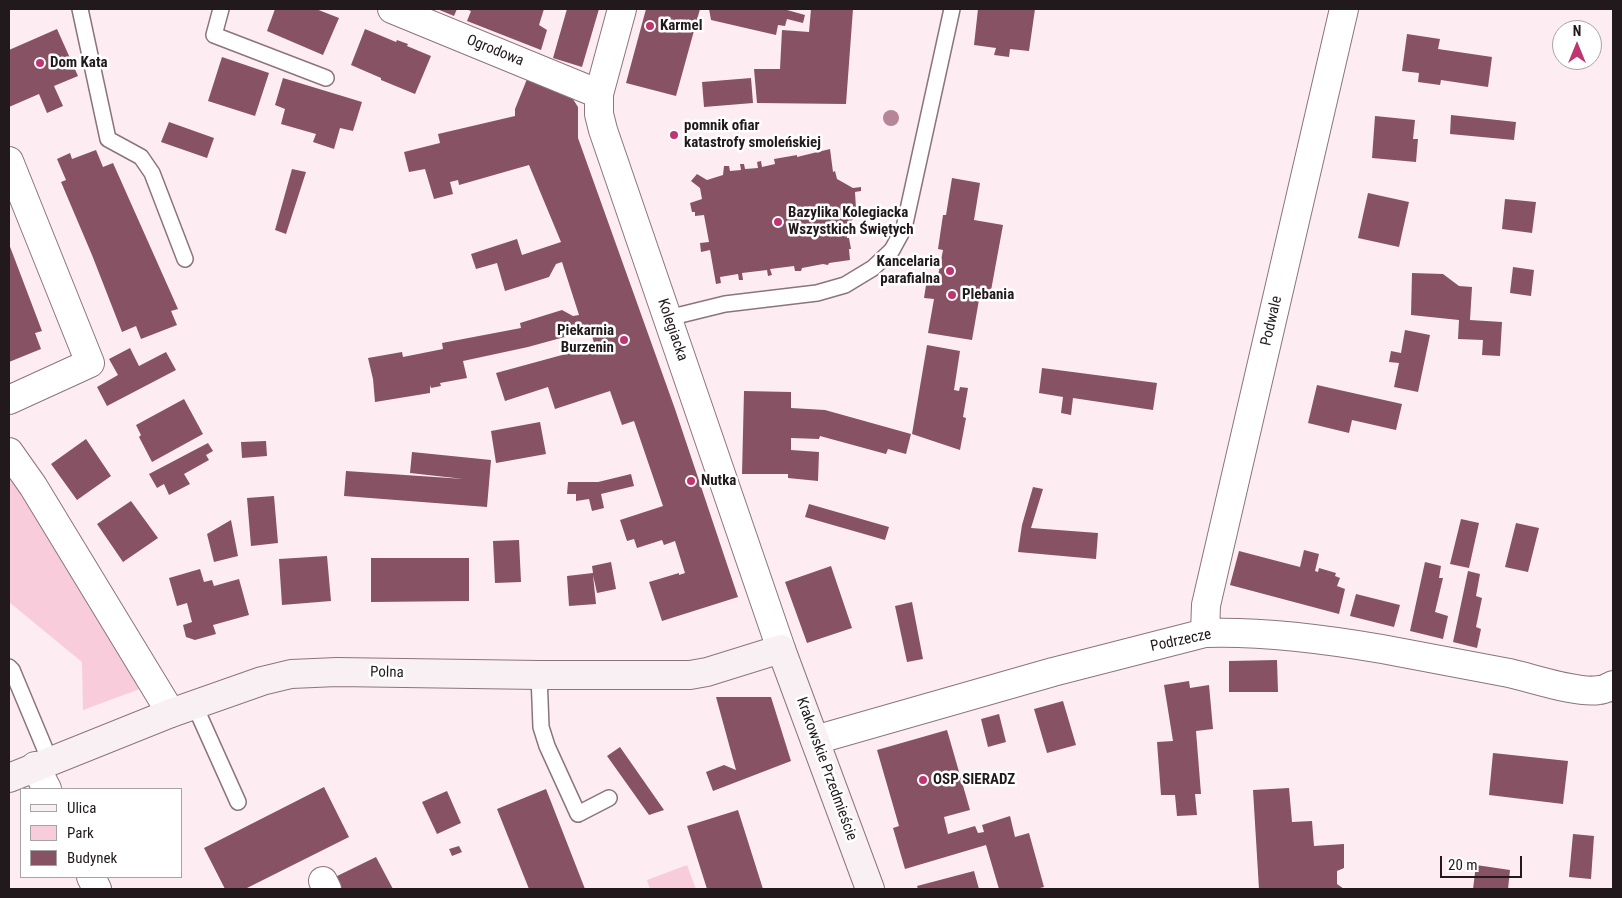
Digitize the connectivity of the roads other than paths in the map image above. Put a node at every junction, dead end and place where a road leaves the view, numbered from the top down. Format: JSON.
{"nodes":[{"id":1,"x":80,"y":9,"type":"edge"},
{"id":2,"x":222,"y":9,"type":"edge"},
{"id":3,"x":392,"y":9,"type":"edge"},
{"id":4,"x":622,"y":9,"type":"edge"},
{"id":5,"x":952,"y":9,"type":"edge"},
{"id":6,"x":1344,"y":9,"type":"edge"},
{"id":7,"x":326,"y":78,"type":"dead end"},
{"id":8,"x":598,"y":94,"type":"junction"},
{"id":9,"x":9,"y":161,"type":"edge"},
{"id":10,"x":185,"y":259,"type":"dead end"},
{"id":11,"x":668,"y":318,"type":"junction"},
{"id":12,"x":9,"y":400,"type":"edge"},
{"id":13,"x":9,"y":452,"type":"edge"},
{"id":14,"x":1205,"y":633,"type":"junction"},
{"id":15,"x":781,"y":649,"type":"junction"},
{"id":16,"x":9,"y":667,"type":"edge"},
{"id":17,"x":539,"y":675,"type":"junction"},
{"id":18,"x":1608,"y":691,"type":"edge"},
{"id":19,"x":182,"y":708,"type":"junction"},
{"id":20,"x":815,"y":740,"type":"junction"},
{"id":21,"x":44,"y":772,"type":"edge"},
{"id":22,"x":9,"y":778,"type":"edge"},
{"id":23,"x":609,"y":798,"type":"dead end"},
{"id":24,"x":238,"y":802,"type":"dead end"},
{"id":25,"x":92,"y":878,"type":"edge"},
{"id":26,"x":98,"y":889,"type":"edge"},
{"id":27,"x":870,"y":889,"type":"edge"}],
"edges":[{"from":1,"to":10,"type":"lane"},
{"from":2,"to":7,"type":"lane"},
{"from":3,"to":8,"type":"street","name":"Ogrodowa"},
{"from":4,"to":8,"type":"street","name":"Kolegiacka"},
{"from":5,"to":11,"type":"lane"},
{"from":6,"to":14,"type":"street","name":"Podwale"},
{"from":8,"to":11,"type":"street","name":"Kolegiacka"},
{"from":9,"to":12,"type":"street"},
{"from":11,"to":15,"type":"street","name":"Kolegiacka"},
{"from":13,"to":19,"type":"street"},
{"from":14,"to":18,"type":"street","name":"Podrzecze"},
{"from":14,"to":20,"type":"street","name":"Podrzecze"},
{"from":15,"to":17,"type":"street","name":"Polna"},
{"from":15,"to":20,"type":"street","name":"Krakowskie Przedmieście"},
{"from":16,"to":21,"type":"lane"},
{"from":17,"to":19,"type":"street","name":"Polna"},
{"from":17,"to":23,"type":"lane"},
{"from":19,"to":21,"type":"street","name":"Polna"},
{"from":19,"to":24,"type":"lane"},
{"from":20,"to":27,"type":"street","name":"Krakowskie Przedmieście"},
{"from":21,"to":22,"type":"street","name":"Polna"},
{"from":25,"to":26,"type":"street"}]}
